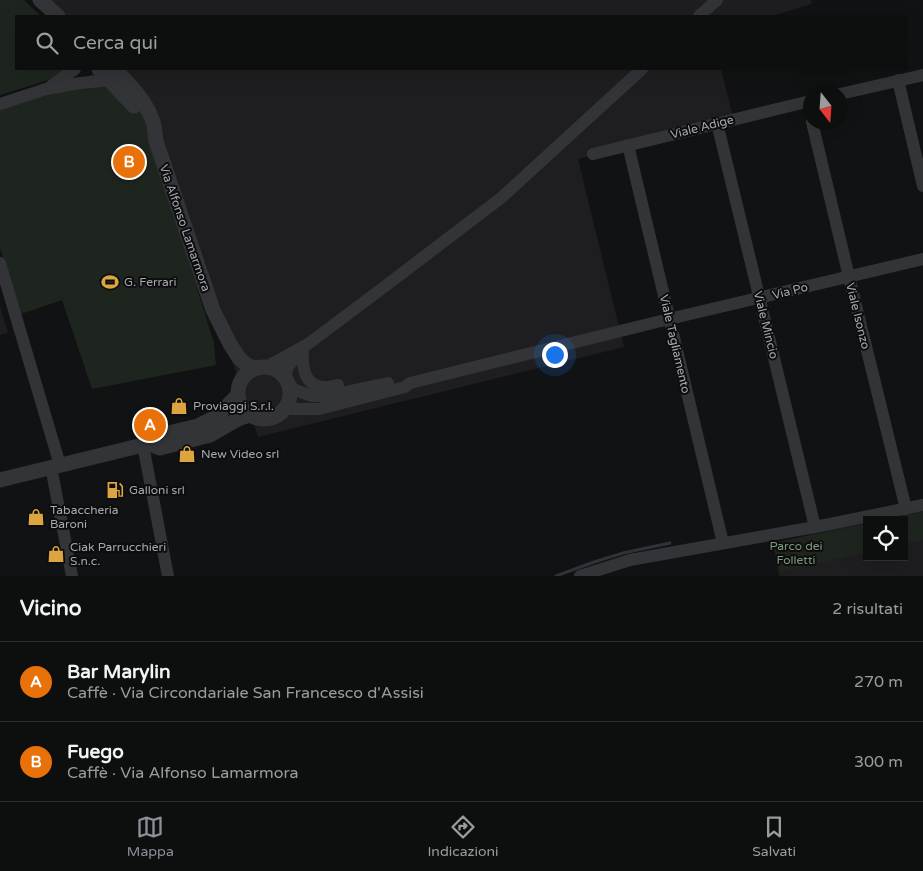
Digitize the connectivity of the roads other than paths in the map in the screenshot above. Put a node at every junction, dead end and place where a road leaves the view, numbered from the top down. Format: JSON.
{"nodes":[{"id":1,"x":27,"y":0,"type":"edge"},
{"id":2,"x":40,"y":0,"type":"edge"},
{"id":3,"x":717,"y":0,"type":"edge"},
{"id":4,"x":43,"y":15,"type":"edge"},
{"id":5,"x":57,"y":15,"type":"edge"},
{"id":6,"x":700,"y":15,"type":"edge"},
{"id":7,"x":74,"y":70,"type":"edge"},
{"id":8,"x":93,"y":70,"type":"edge"},
{"id":9,"x":641,"y":70,"type":"edge"},
{"id":10,"x":111,"y":73,"type":"edge"},
{"id":11,"x":923,"y":74,"type":"edge"},
{"id":12,"x":898,"y":80,"type":"junction"},
{"id":13,"x":80,"y":83,"type":"junction"},
{"id":14,"x":46,"y":89,"type":"junction"},
{"id":15,"x":848,"y":92,"type":"edge"},
{"id":16,"x":0,"y":104,"type":"edge"},
{"id":17,"x":803,"y":106,"type":"edge"},
{"id":18,"x":718,"y":123,"type":"junction"},
{"id":19,"x":814,"y":130,"type":"edge"},
{"id":20,"x":156,"y":141,"type":"junction"},
{"id":21,"x":628,"y":145,"type":"junction"},
{"id":22,"x":593,"y":154,"type":"dead end"},
{"id":23,"x":923,"y":186,"type":"edge"},
{"id":24,"x":923,"y":259,"type":"edge"},
{"id":25,"x":0,"y":263,"type":"edge"},
{"id":26,"x":849,"y":277,"type":"junction"},
{"id":27,"x":759,"y":299,"type":"junction"},
{"id":28,"x":215,"y":314,"type":"junction"},
{"id":29,"x":669,"y":319,"type":"junction"},
{"id":30,"x":306,"y":347,"type":"junction"},
{"id":31,"x":262,"y":367,"type":"junction"},
{"id":32,"x":288,"y":381,"type":"junction"},
{"id":33,"x":410,"y":383,"type":"junction"},
{"id":34,"x":387,"y":384,"type":"junction"},
{"id":35,"x":239,"y":388,"type":"junction"},
{"id":36,"x":285,"y":409,"type":"junction"},
{"id":37,"x":250,"y":415,"type":"junction"},
{"id":38,"x":147,"y":445,"type":"junction"},
{"id":39,"x":56,"y":466,"type":"junction"},
{"id":40,"x":0,"y":480,"type":"edge"},
{"id":41,"x":923,"y":505,"type":"edge"},
{"id":42,"x":906,"y":509,"type":"junction"},
{"id":43,"x":815,"y":527,"type":"junction"},
{"id":44,"x":723,"y":543,"type":"junction"},
{"id":45,"x":72,"y":576,"type":"edge"},
{"id":46,"x":168,"y":576,"type":"edge"},
{"id":47,"x":580,"y":576,"type":"edge"}],
"edges":[{"from":1,"to":4,"type":"street"},
{"from":2,"to":5,"type":"street"},
{"from":3,"to":6,"type":"street"},
{"from":7,"to":14,"type":"street"},
{"from":8,"to":13,"type":"street"},
{"from":9,"to":30,"type":"street"},
{"from":10,"to":13,"type":"street"},
{"from":10,"to":20,"type":"street","name":"Via Alfonso Lamarmora"},
{"from":10,"to":20,"type":"street","name":"Via Alfonso Lamarmora"},
{"from":11,"to":12,"type":"street"},
{"from":12,"to":15,"type":"street"},
{"from":12,"to":23,"type":"street"},
{"from":13,"to":14,"type":"street"},
{"from":14,"to":16,"type":"street"},
{"from":17,"to":18,"type":"street","name":"Viale Adige"},
{"from":18,"to":21,"type":"street","name":"Viale Adige"},
{"from":18,"to":27,"type":"street","name":"Viale Mincio"},
{"from":19,"to":26,"type":"street","name":"Viale Isonzo"},
{"from":20,"to":28,"type":"street","name":"Via Alfonso Lamarmora"},
{"from":21,"to":22,"type":"street","name":"Viale Adige"},
{"from":21,"to":29,"type":"street","name":"Viale Tagliamento"},
{"from":24,"to":26,"type":"street","name":"Via Po"},
{"from":25,"to":39,"type":"street"},
{"from":26,"to":27,"type":"street","name":"Via Po"},
{"from":26,"to":42,"type":"street","name":"Viale Isonzo"},
{"from":27,"to":29,"type":"street","name":"Via Po"},
{"from":27,"to":43,"type":"street","name":"Viale Mincio"},
{"from":28,"to":31,"type":"street"},
{"from":28,"to":35,"type":"street"},
{"from":29,"to":33,"type":"street","name":"Via Po"},
{"from":29,"to":44,"type":"street","name":"Viale Tagliamento"},
{"from":30,"to":31,"type":"street"},
{"from":30,"to":32,"type":"street"},
{"from":30,"to":34,"type":"street"},
{"from":31,"to":32,"type":"street"},
{"from":31,"to":35,"type":"street"},
{"from":32,"to":34,"type":"street"},
{"from":32,"to":36,"type":"street"},
{"from":33,"to":34,"type":"street"},
{"from":33,"to":36,"type":"street"},
{"from":35,"to":37,"type":"street"},
{"from":35,"to":38,"type":"street"},
{"from":36,"to":37,"type":"street"},
{"from":37,"to":38,"type":"street"},
{"from":38,"to":39,"type":"street"},
{"from":38,"to":46,"type":"street"},
{"from":39,"to":40,"type":"street"},
{"from":39,"to":45,"type":"street"},
{"from":41,"to":42,"type":"street"},
{"from":42,"to":43,"type":"street"},
{"from":43,"to":44,"type":"street"},
{"from":44,"to":47,"type":"street"}]}
